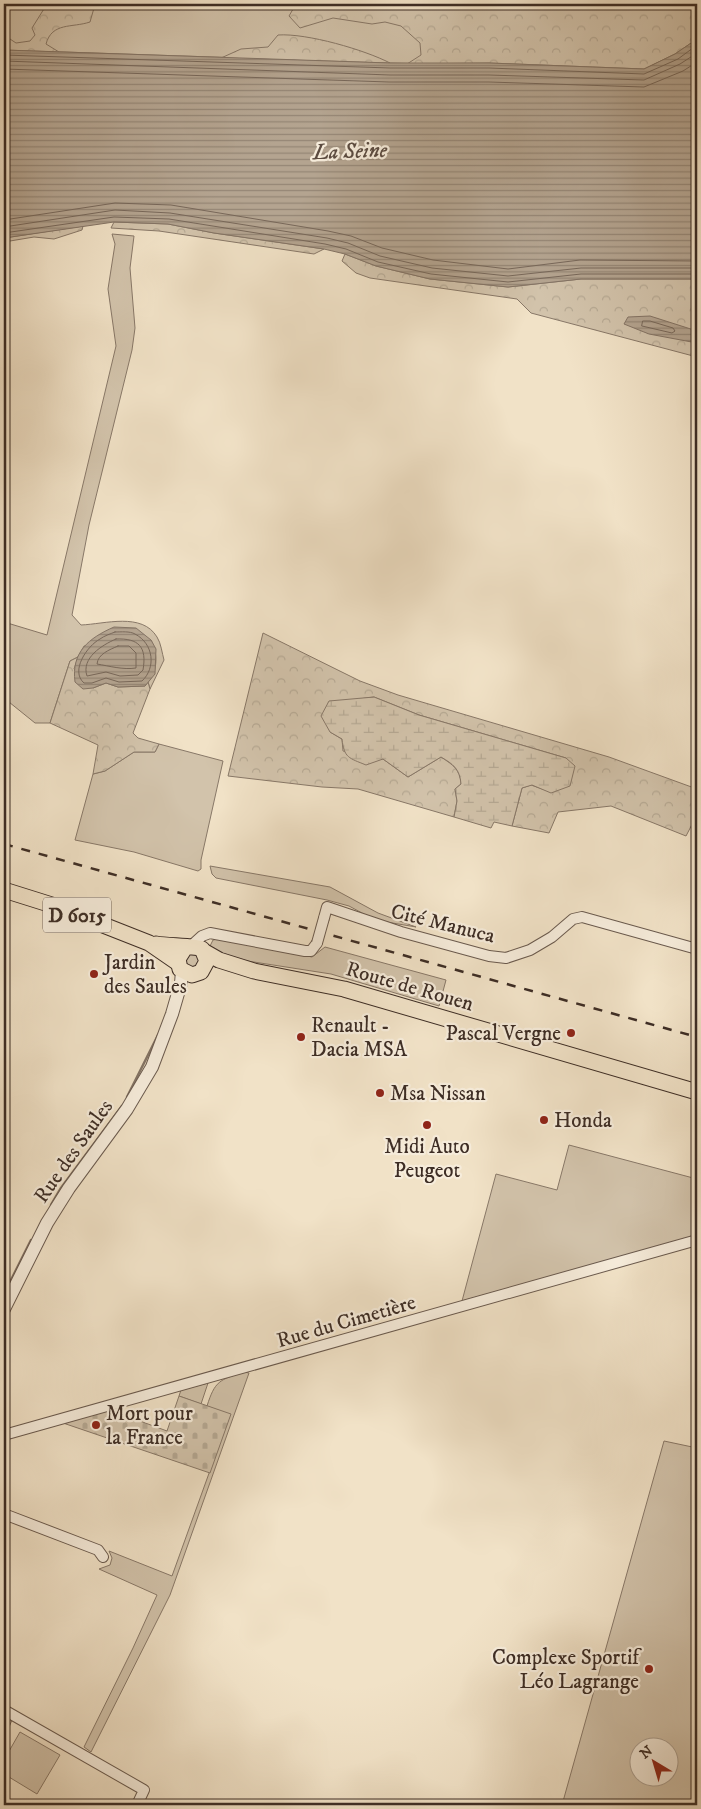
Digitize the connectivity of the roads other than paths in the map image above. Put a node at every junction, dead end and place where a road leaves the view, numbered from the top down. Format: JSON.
{"nodes":[{"id":1,"x":4,"y":890,"type":"edge"},
{"id":2,"x":149,"y":943,"type":"junction"},
{"id":3,"x":194,"y":949,"type":"junction"},
{"id":4,"x":697,"y":949,"type":"edge"},
{"id":5,"x":190,"y":970,"type":"junction"},
{"id":6,"x":254,"y":971,"type":"junction"},
{"id":7,"x":697,"y":1092,"type":"edge"},
{"id":8,"x":697,"y":1240,"type":"edge"},
{"id":9,"x":4,"y":1309,"type":"edge"},
{"id":10,"x":4,"y":1435,"type":"edge"},
{"id":11,"x":4,"y":1514,"type":"edge"},
{"id":12,"x":103,"y":1557,"type":"dead end"},
{"id":13,"x":4,"y":1710,"type":"edge"},
{"id":14,"x":137,"y":1805,"type":"edge"}],
"edges":[{"from":1,"to":2,"type":"main road","name":"Route de Rouen","number":"D 6015"},
{"from":2,"to":3,"type":"main road","name":"Route de Rouen","number":"D 6015"},
{"from":2,"to":5,"type":"main road","name":"Route de Rouen","number":"D 6015"},
{"from":3,"to":4,"type":"street","name":"Cité Manuca","bridge":true},
{"from":3,"to":5,"type":"main road"},
{"from":3,"to":5,"type":"main road"},
{"from":3,"to":6,"type":"main road","name":"Route de Rouen","number":"D 6015"},
{"from":5,"to":6,"type":"main road","name":"Route de Rouen","number":"D 6015"},
{"from":5,"to":9,"type":"street","name":"Rue des Saules"},
{"from":6,"to":7,"type":"main road","name":"Route de Rouen","number":"D 6015"},
{"from":8,"to":10,"type":"street","name":"Rue du Cimetière"},
{"from":11,"to":12,"type":"street"},
{"from":13,"to":14,"type":"street"}]}
